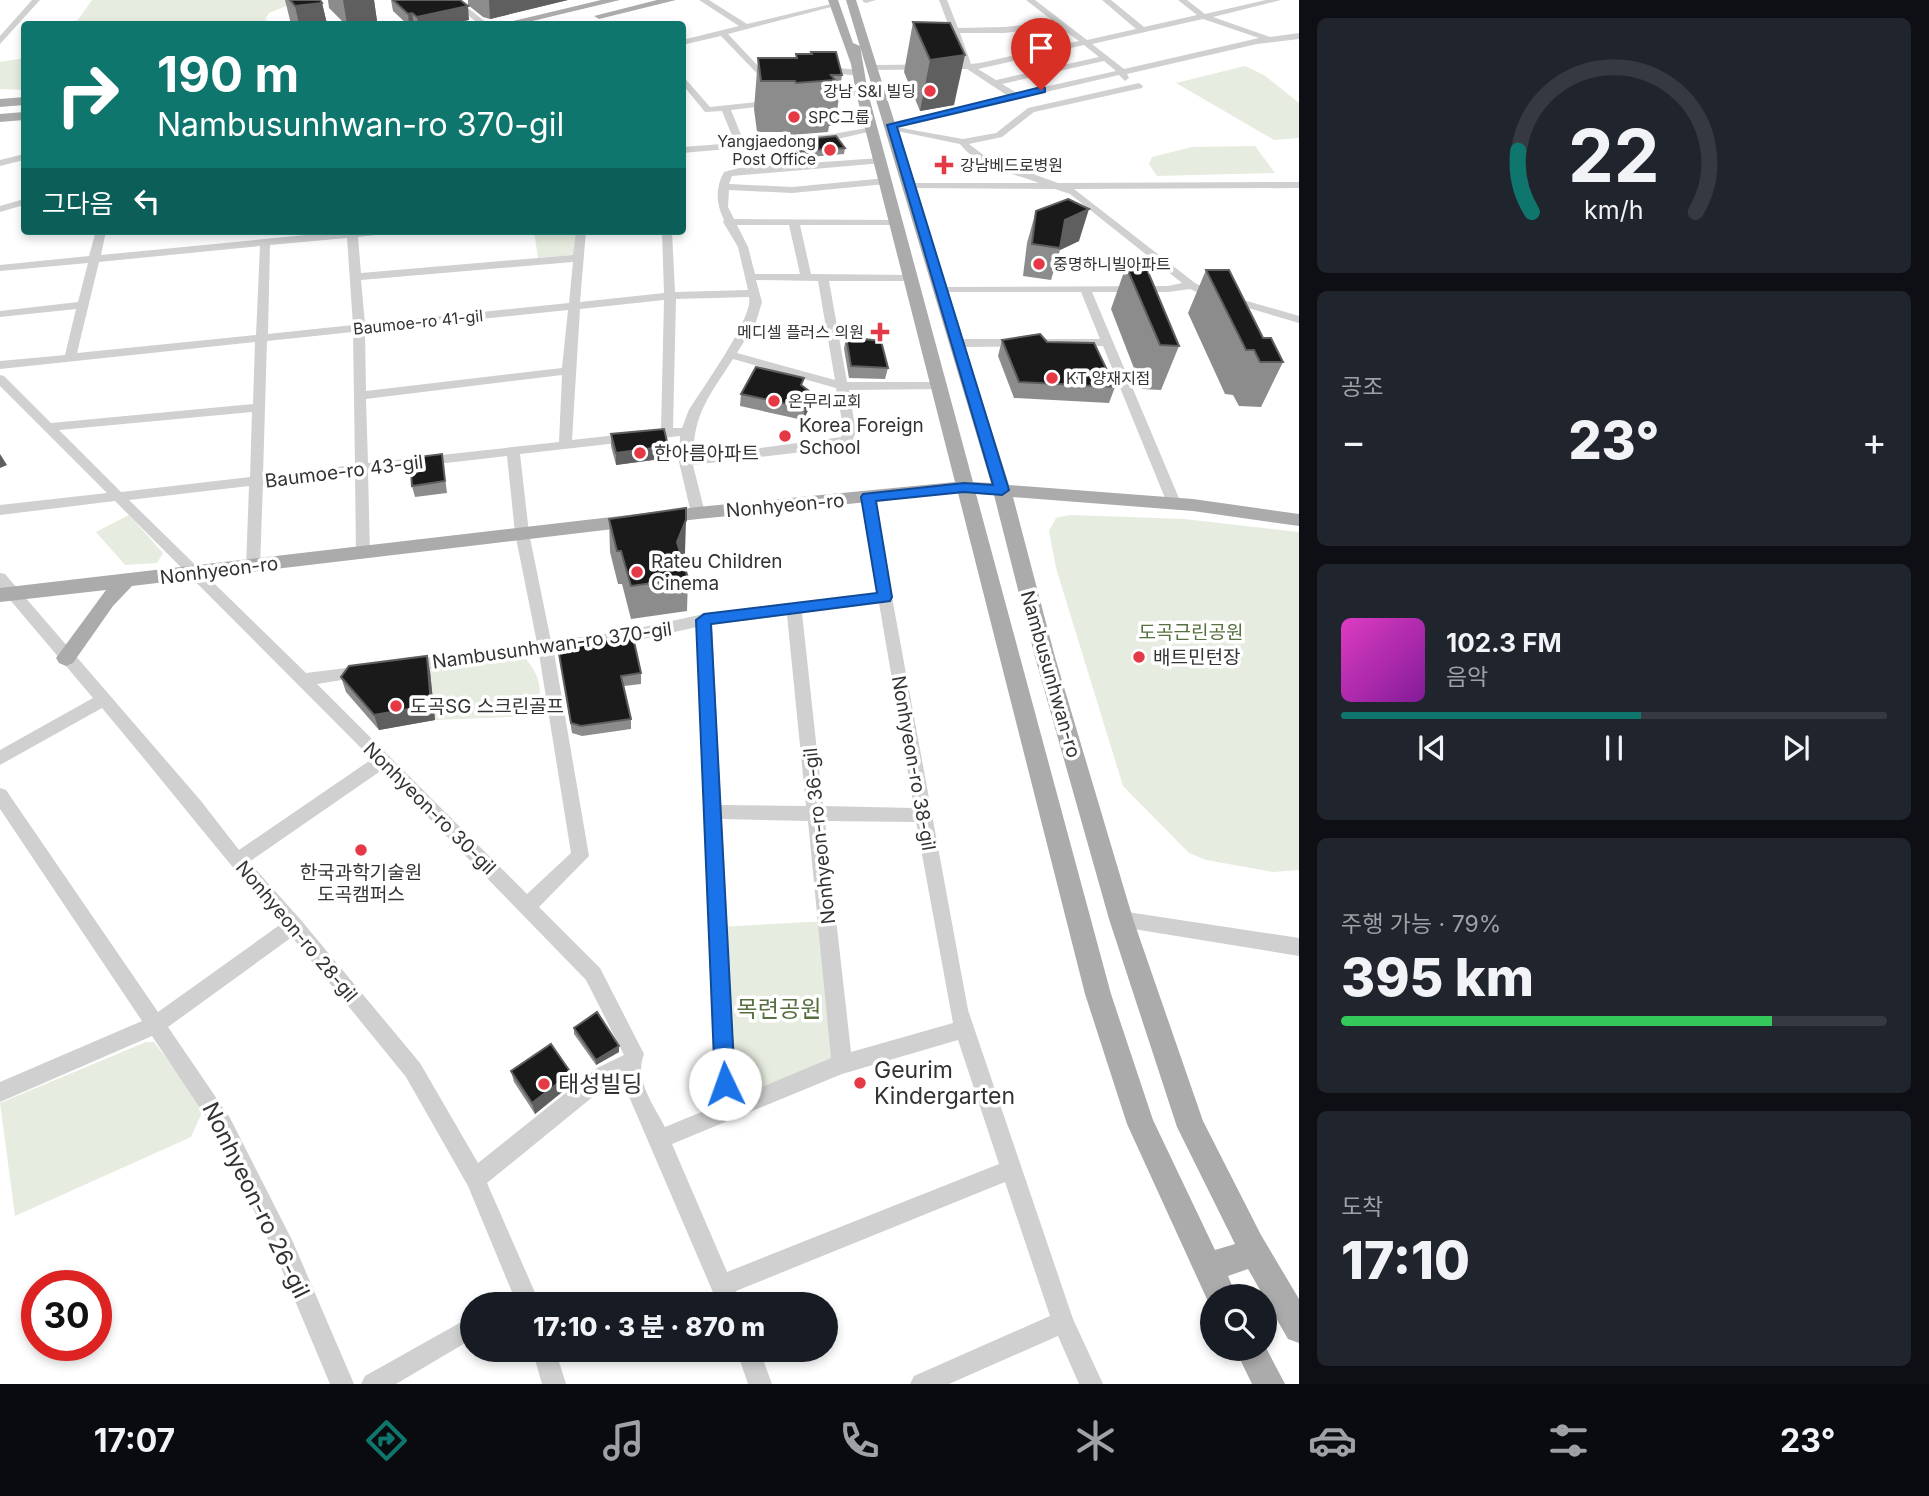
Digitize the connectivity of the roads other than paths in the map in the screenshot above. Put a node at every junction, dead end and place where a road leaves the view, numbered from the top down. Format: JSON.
{"nodes":[{"id":1,"x":36,"y":0,"type":"edge"},
{"id":2,"x":453,"y":0,"type":"edge"},
{"id":3,"x":615,"y":0,"type":"edge"},
{"id":4,"x":671,"y":0,"type":"edge"},
{"id":5,"x":703,"y":0,"type":"edge"},
{"id":6,"x":851,"y":0,"type":"edge"},
{"id":7,"x":860,"y":0,"type":"edge"},
{"id":8,"x":866,"y":0,"type":"edge"},
{"id":9,"x":872,"y":0,"type":"edge"},
{"id":10,"x":943,"y":0,"type":"edge"},
{"id":11,"x":1030,"y":0,"type":"edge"},
{"id":12,"x":1105,"y":0,"type":"edge"},
{"id":13,"x":1182,"y":0,"type":"edge"},
{"id":14,"x":1277,"y":0,"type":"edge"},
{"id":15,"x":836,"y":1,"type":"edge"},
{"id":16,"x":1203,"y":16,"type":"junction"},
{"id":17,"x":0,"y":21,"type":"edge"},
{"id":18,"x":480,"y":21,"type":"edge"},
{"id":19,"x":520,"y":21,"type":"edge"},
{"id":20,"x":577,"y":21,"type":"dead end"},
{"id":21,"x":17,"y":22,"type":"junction"},
{"id":22,"x":1059,"y":23,"type":"junction"},
{"id":23,"x":746,"y":27,"type":"junction"},
{"id":24,"x":1142,"y":30,"type":"junction"},
{"id":25,"x":954,"y":31,"type":"junction"},
{"id":26,"x":723,"y":33,"type":"junction"},
{"id":27,"x":1299,"y":36,"type":"edge"},
{"id":28,"x":1269,"y":39,"type":"junction"},
{"id":29,"x":0,"y":40,"type":"edge"},
{"id":30,"x":686,"y":42,"type":"edge"},
{"id":31,"x":1084,"y":42,"type":"junction"},
{"id":32,"x":1105,"y":58,"type":"junction"},
{"id":33,"x":968,"y":66,"type":"junction"},
{"id":34,"x":767,"y":67,"type":"edge"},
{"id":35,"x":756,"y":68,"type":"junction"},
{"id":36,"x":805,"y":68,"type":"edge"},
{"id":37,"x":876,"y":72,"type":"junction"},
{"id":38,"x":1122,"y":72,"type":"junction"},
{"id":39,"x":859,"y":73,"type":"junction"},
{"id":40,"x":994,"y":83,"type":"junction"},
{"id":41,"x":687,"y":90,"type":"edge"},
{"id":42,"x":862,"y":93,"type":"junction"},
{"id":43,"x":807,"y":96,"type":"edge"},
{"id":44,"x":1014,"y":96,"type":"junction"},
{"id":45,"x":21,"y":101,"type":"edge"},
{"id":46,"x":0,"y":103,"type":"edge"},
{"id":47,"x":726,"y":109,"type":"junction"},
{"id":48,"x":21,"y":116,"type":"edge"},
{"id":49,"x":0,"y":118,"type":"edge"},
{"id":50,"x":892,"y":127,"type":"junction"},
{"id":51,"x":872,"y":130,"type":"junction"},
{"id":52,"x":963,"y":142,"type":"junction"},
{"id":53,"x":741,"y":146,"type":"junction"},
{"id":54,"x":686,"y":150,"type":"edge"},
{"id":55,"x":21,"y":159,"type":"edge"},
{"id":56,"x":880,"y":161,"type":"junction"},
{"id":57,"x":0,"y":163,"type":"edge"},
{"id":58,"x":886,"y":181,"type":"junction"},
{"id":59,"x":909,"y":186,"type":"junction"},
{"id":60,"x":1295,"y":186,"type":"edge"},
{"id":61,"x":724,"y":187,"type":"junction"},
{"id":62,"x":1062,"y":187,"type":"junction"},
{"id":63,"x":1299,"y":196,"type":"edge"},
{"id":64,"x":21,"y":203,"type":"edge"},
{"id":65,"x":0,"y":209,"type":"edge"},
{"id":66,"x":728,"y":222,"type":"junction"},
{"id":67,"x":794,"y":222,"type":"junction"},
{"id":68,"x":896,"y":222,"type":"junction"},
{"id":69,"x":100,"y":235,"type":"edge"},
{"id":70,"x":329,"y":235,"type":"edge"},
{"id":71,"x":353,"y":235,"type":"edge"},
{"id":72,"x":580,"y":235,"type":"edge"},
{"id":73,"x":667,"y":235,"type":"edge"},
{"id":74,"x":265,"y":243,"type":"junction"},
{"id":75,"x":576,"y":258,"type":"junction"},
{"id":76,"x":93,"y":259,"type":"junction"},
{"id":77,"x":0,"y":268,"type":"edge"},
{"id":78,"x":356,"y":277,"type":"junction"},
{"id":79,"x":750,"y":277,"type":"junction"},
{"id":80,"x":806,"y":277,"type":"junction"},
{"id":81,"x":823,"y":277,"type":"junction"},
{"id":82,"x":910,"y":278,"type":"junction"},
{"id":83,"x":1191,"y":285,"type":"junction"},
{"id":84,"x":942,"y":289,"type":"junction"},
{"id":85,"x":1086,"y":289,"type":"junction"},
{"id":86,"x":754,"y":293,"type":"junction"},
{"id":87,"x":670,"y":296,"type":"junction"},
{"id":88,"x":81,"y":305,"type":"junction"},
{"id":89,"x":575,"y":305,"type":"junction"},
{"id":90,"x":0,"y":314,"type":"edge"},
{"id":91,"x":1299,"y":320,"type":"edge"},
{"id":92,"x":359,"y":328,"type":"junction"},
{"id":93,"x":261,"y":338,"type":"junction"},
{"id":94,"x":1108,"y":342,"type":"junction"},
{"id":95,"x":957,"y":343,"type":"junction"},
{"id":96,"x":729,"y":354,"type":"junction"},
{"id":97,"x":70,"y":358,"type":"junction"},
{"id":98,"x":0,"y":365,"type":"edge"},
{"id":99,"x":568,"y":371,"type":"junction"},
{"id":100,"x":0,"y":379,"type":"edge"},
{"id":101,"x":842,"y":386,"type":"junction"},
{"id":102,"x":938,"y":386,"type":"junction"},
{"id":103,"x":359,"y":396,"type":"junction"},
{"id":104,"x":257,"y":408,"type":"junction"},
{"id":105,"x":50,"y":427,"type":"junction"},
{"id":106,"x":687,"y":431,"type":"junction"},
{"id":107,"x":667,"y":432,"type":"junction"},
{"id":108,"x":565,"y":445,"type":"junction"},
{"id":109,"x":513,"y":452,"type":"junction"},
{"id":110,"x":686,"y":462,"type":"junction"},
{"id":111,"x":362,"y":468,"type":"junction"},
{"id":112,"x":255,"y":482,"type":"junction"},
{"id":113,"x":964,"y":487,"type":"junction"},
{"id":114,"x":1002,"y":490,"type":"junction"},
{"id":115,"x":119,"y":497,"type":"junction"},
{"id":116,"x":868,"y":497,"type":"junction"},
{"id":117,"x":1174,"y":503,"type":"junction"},
{"id":118,"x":0,"y":510,"type":"edge"},
{"id":119,"x":698,"y":513,"type":"junction"},
{"id":120,"x":1299,"y":520,"type":"edge"},
{"id":121,"x":522,"y":533,"type":"junction"},
{"id":122,"x":363,"y":553,"type":"junction"},
{"id":123,"x":253,"y":566,"type":"junction"},
{"id":124,"x":196,"y":573,"type":"junction"},
{"id":125,"x":126,"y":581,"type":"junction"},
{"id":126,"x":4,"y":588,"type":"edge"},
{"id":127,"x":885,"y":597,"type":"junction"},
{"id":128,"x":794,"y":608,"type":"junction"},
{"id":129,"x":704,"y":620,"type":"junction"},
{"id":130,"x":545,"y":647,"type":"junction"},
{"id":131,"x":66,"y":658,"type":"junction"},
{"id":132,"x":302,"y":680,"type":"junction"},
{"id":133,"x":102,"y":700,"type":"junction"},
{"id":134,"x":0,"y":758,"type":"edge"},
{"id":135,"x":383,"y":760,"type":"junction"},
{"id":136,"x":0,"y":795,"type":"edge"},
{"id":137,"x":712,"y":812,"type":"junction"},
{"id":138,"x":818,"y":814,"type":"junction"},
{"id":139,"x":923,"y":814,"type":"junction"},
{"id":140,"x":237,"y":861,"type":"junction"},
{"id":141,"x":527,"y":906,"type":"junction"},
{"id":142,"x":1121,"y":919,"type":"junction"},
{"id":143,"x":294,"y":925,"type":"junction"},
{"id":144,"x":1299,"y":947,"type":"edge"},
{"id":145,"x":155,"y":1025,"type":"junction"},
{"id":146,"x":964,"y":1029,"type":"junction"},
{"id":147,"x":630,"y":1064,"type":"junction"},
{"id":148,"x":842,"y":1064,"type":"junction"},
{"id":149,"x":0,"y":1092,"type":"edge"},
{"id":150,"x":726,"y":1110,"type":"junction"},
{"id":151,"x":660,"y":1139,"type":"junction"},
{"id":152,"x":1010,"y":1170,"type":"junction"},
{"id":153,"x":475,"y":1179,"type":"junction"},
{"id":154,"x":1254,"y":1252,"type":"junction"},
{"id":155,"x":1207,"y":1268,"type":"junction"},
{"id":156,"x":1215,"y":1284,"type":"edge"},
{"id":157,"x":519,"y":1292,"type":"edge"},
{"id":158,"x":726,"y":1292,"type":"edge"},
{"id":159,"x":732,"y":1292,"type":"edge"},
{"id":160,"x":1063,"y":1322,"type":"junction"},
{"id":161,"x":1299,"y":1328,"type":"edge"},
{"id":162,"x":460,"y":1334,"type":"edge"},
{"id":163,"x":1257,"y":1361,"type":"edge"},
{"id":164,"x":547,"y":1362,"type":"edge"},
{"id":165,"x":752,"y":1362,"type":"edge"},
{"id":166,"x":342,"y":1384,"type":"edge"},
{"id":167,"x":373,"y":1384,"type":"edge"},
{"id":168,"x":554,"y":1384,"type":"edge"},
{"id":169,"x":761,"y":1384,"type":"edge"},
{"id":170,"x":922,"y":1384,"type":"edge"},
{"id":171,"x":1091,"y":1384,"type":"edge"},
{"id":172,"x":1269,"y":1384,"type":"edge"}],
"edges":[{"from":1,"to":21,"type":"street"},
{"from":2,"to":18,"type":"street"},
{"from":3,"to":19,"type":"main road"},
{"from":4,"to":20,"type":"main road"},
{"from":5,"to":23,"type":"street"},
{"from":6,"to":37,"type":"main road","name":"Nambusunhwan-ro"},
{"from":7,"to":8,"type":"main road"},
{"from":8,"to":9,"type":"street"},
{"from":8,"to":37,"type":"main road"},
{"from":10,"to":25,"type":"street"},
{"from":11,"to":22,"type":"street"},
{"from":12,"to":24,"type":"street"},
{"from":13,"to":16,"type":"street"},
{"from":14,"to":16,"type":"street"},
{"from":15,"to":23,"type":"street"},
{"from":15,"to":39,"type":"main road","name":"Nambusunhwan-ro"},
{"from":16,"to":24,"type":"street"},
{"from":16,"to":28,"type":"street"},
{"from":17,"to":21,"type":"street"},
{"from":21,"to":29,"type":"street"},
{"from":22,"to":25,"type":"street"},
{"from":22,"to":31,"type":"street"},
{"from":23,"to":26,"type":"street"},
{"from":24,"to":31,"type":"street"},
{"from":25,"to":33,"type":"street"},
{"from":26,"to":30,"type":"street"},
{"from":26,"to":35,"type":"street"},
{"from":27,"to":28,"type":"street"},
{"from":28,"to":38,"type":"street"},
{"from":31,"to":32,"type":"street"},
{"from":31,"to":33,"type":"street"},
{"from":32,"to":38,"type":"street"},
{"from":32,"to":40,"type":"street"},
{"from":33,"to":37,"type":"street"},
{"from":33,"to":40,"type":"street"},
{"from":34,"to":35,"type":"street"},
{"from":35,"to":47,"type":"street"},
{"from":36,"to":39,"type":"street"},
{"from":37,"to":50,"type":"main road","name":"Nambusunhwan-ro"},
{"from":38,"to":44,"type":"street"},
{"from":38,"to":52,"type":"street"},
{"from":39,"to":42,"type":"main road","name":"Nambusunhwan-ro"},
{"from":40,"to":44,"type":"street"},
{"from":41,"to":47,"type":"street"},
{"from":42,"to":43,"type":"street"},
{"from":42,"to":51,"type":"main road","name":"Nambusunhwan-ro"},
{"from":44,"to":50,"type":"street"},
{"from":45,"to":46,"type":"main road"},
{"from":47,"to":53,"type":"street"},
{"from":48,"to":49,"type":"main road"},
{"from":50,"to":52,"type":"street"},
{"from":50,"to":59,"type":"main road","name":"Nambusunhwan-ro"},
{"from":51,"to":53,"type":"street"},
{"from":51,"to":56,"type":"main road","name":"Nambusunhwan-ro"},
{"from":52,"to":62,"type":"street"},
{"from":53,"to":54,"type":"street"},
{"from":55,"to":57,"type":"street"},
{"from":56,"to":58,"type":"main road","name":"Nambusunhwan-ro"},
{"from":56,"to":61,"type":"street"},
{"from":58,"to":61,"type":"street"},
{"from":58,"to":68,"type":"main road","name":"Nambusunhwan-ro"},
{"from":59,"to":62,"type":"street"},
{"from":59,"to":84,"type":"main road","name":"Nambusunhwan-ro"},
{"from":60,"to":62,"type":"street"},
{"from":60,"to":63,"type":"street"},
{"from":61,"to":66,"type":"street"},
{"from":62,"to":83,"type":"street"},
{"from":64,"to":65,"type":"street"},
{"from":66,"to":67,"type":"street"},
{"from":66,"to":79,"type":"street"},
{"from":67,"to":68,"type":"street"},
{"from":67,"to":80,"type":"street"},
{"from":68,"to":82,"type":"main road","name":"Nambusunhwan-ro"},
{"from":69,"to":76,"type":"street"},
{"from":70,"to":74,"type":"street"},
{"from":71,"to":78,"type":"street"},
{"from":72,"to":75,"type":"street"},
{"from":73,"to":87,"type":"street"},
{"from":74,"to":76,"type":"street"},
{"from":74,"to":93,"type":"street"},
{"from":75,"to":78,"type":"street"},
{"from":75,"to":89,"type":"street"},
{"from":76,"to":77,"type":"street"},
{"from":76,"to":88,"type":"street"},
{"from":78,"to":92,"type":"street"},
{"from":79,"to":80,"type":"street"},
{"from":79,"to":86,"type":"street"},
{"from":80,"to":81,"type":"street"},
{"from":81,"to":82,"type":"street"},
{"from":81,"to":101,"type":"street"},
{"from":82,"to":102,"type":"main road","name":"Nambusunhwan-ro"},
{"from":83,"to":85,"type":"street"},
{"from":83,"to":91,"type":"street"},
{"from":84,"to":85,"type":"street"},
{"from":84,"to":95,"type":"main road","name":"Nambusunhwan-ro"},
{"from":85,"to":94,"type":"street"},
{"from":86,"to":87,"type":"street","name":"Baumoe-ro 41-gil"},
{"from":86,"to":96,"type":"street"},
{"from":87,"to":89,"type":"street","name":"Baumoe-ro 41-gil"},
{"from":87,"to":107,"type":"street"},
{"from":88,"to":90,"type":"street"},
{"from":88,"to":97,"type":"street"},
{"from":89,"to":92,"type":"street","name":"Baumoe-ro 41-gil"},
{"from":89,"to":99,"type":"street"},
{"from":92,"to":93,"type":"street","name":"Baumoe-ro 41-gil"},
{"from":92,"to":103,"type":"street"},
{"from":93,"to":97,"type":"street","name":"Baumoe-ro 41-gil"},
{"from":93,"to":104,"type":"street"},
{"from":94,"to":95,"type":"street"},
{"from":94,"to":117,"type":"street"},
{"from":95,"to":114,"type":"main road","name":"Nambusunhwan-ro"},
{"from":96,"to":101,"type":"street"},
{"from":96,"to":106,"type":"street"},
{"from":97,"to":98,"type":"street","name":"Baumoe-ro 41-gil"},
{"from":99,"to":103,"type":"street"},
{"from":99,"to":108,"type":"street"},
{"from":100,"to":105,"type":"street","name":"Nonhyeon-ro 30-gil"},
{"from":101,"to":102,"type":"street"},
{"from":101,"to":110,"type":"street"},
{"from":102,"to":113,"type":"main road","name":"Nambusunhwan-ro"},
{"from":103,"to":111,"type":"street"},
{"from":104,"to":105,"type":"street"},
{"from":104,"to":112,"type":"street"},
{"from":105,"to":115,"type":"street","name":"Nonhyeon-ro 30-gil"},
{"from":106,"to":107,"type":"street","name":"Baumoe-ro 43-gil"},
{"from":106,"to":110,"type":"street"},
{"from":107,"to":108,"type":"street","name":"Baumoe-ro 43-gil"},
{"from":108,"to":109,"type":"street","name":"Baumoe-ro 43-gil"},
{"from":109,"to":111,"type":"street","name":"Baumoe-ro 43-gil"},
{"from":109,"to":121,"type":"street"},
{"from":110,"to":119,"type":"street"},
{"from":111,"to":112,"type":"street","name":"Baumoe-ro 43-gil"},
{"from":111,"to":122,"type":"street"},
{"from":112,"to":115,"type":"street","name":"Baumoe-ro 43-gil"},
{"from":112,"to":123,"type":"street"},
{"from":113,"to":114,"type":"main road","name":"Nonhyeon-ro"},
{"from":113,"to":116,"type":"main road","name":"Nonhyeon-ro"},
{"from":113,"to":155,"type":"main road","name":"Nambusunhwan-ro"},
{"from":114,"to":117,"type":"main road","name":"Nonhyeon-ro"},
{"from":114,"to":142,"type":"main road","name":"Nambusunhwan-ro"},
{"from":115,"to":118,"type":"street","name":"Baumoe-ro 43-gil"},
{"from":115,"to":124,"type":"street","name":"Nonhyeon-ro 30-gil"},
{"from":116,"to":119,"type":"main road","name":"Nonhyeon-ro"},
{"from":116,"to":127,"type":"street","name":"Nonhyeon-ro 38-gil"},
{"from":117,"to":120,"type":"main road","name":"Nonhyeon-ro"},
{"from":119,"to":121,"type":"main road","name":"Nonhyeon-ro"},
{"from":121,"to":122,"type":"main road","name":"Nonhyeon-ro"},
{"from":121,"to":130,"type":"street"},
{"from":122,"to":123,"type":"main road","name":"Nonhyeon-ro"},
{"from":123,"to":124,"type":"main road","name":"Nonhyeon-ro"},
{"from":124,"to":125,"type":"main road","name":"Nonhyeon-ro"},
{"from":124,"to":132,"type":"street","name":"Nonhyeon-ro 30-gil"},
{"from":125,"to":126,"type":"main road","name":"Nonhyeon-ro"},
{"from":125,"to":131,"type":"main road"},
{"from":126,"to":131,"type":"street","name":"Nonhyeon-ro 28-gil"},
{"from":127,"to":128,"type":"street","name":"Nambusunhwan-ro 370-gil"},
{"from":127,"to":139,"type":"street","name":"Nonhyeon-ro 38-gil"},
{"from":128,"to":129,"type":"street","name":"Nambusunhwan-ro 370-gil"},
{"from":128,"to":138,"type":"street","name":"Nonhyeon-ro 36-gil"},
{"from":129,"to":130,"type":"street","name":"Nambusunhwan-ro 370-gil"},
{"from":129,"to":137,"type":"street"},
{"from":130,"to":132,"type":"street","name":"Nambusunhwan-ro 370-gil"},
{"from":130,"to":141,"type":"street"},
{"from":131,"to":133,"type":"street","name":"Nonhyeon-ro 28-gil"},
{"from":132,"to":135,"type":"street","name":"Nonhyeon-ro 30-gil"},
{"from":133,"to":134,"type":"street"},
{"from":133,"to":140,"type":"street","name":"Nonhyeon-ro 28-gil"},
{"from":135,"to":140,"type":"street"},
{"from":135,"to":141,"type":"street","name":"Nonhyeon-ro 30-gil"},
{"from":136,"to":145,"type":"street","name":"Nonhyeon-ro 26-gil"},
{"from":137,"to":138,"type":"street"},
{"from":137,"to":150,"type":"street"},
{"from":138,"to":139,"type":"street"},
{"from":138,"to":148,"type":"street","name":"Nonhyeon-ro 36-gil"},
{"from":139,"to":146,"type":"street","name":"Nonhyeon-ro 38-gil"},
{"from":140,"to":143,"type":"street","name":"Nonhyeon-ro 28-gil"},
{"from":141,"to":147,"type":"street","name":"Nonhyeon-ro 30-gil"},
{"from":142,"to":144,"type":"street"},
{"from":142,"to":154,"type":"main road","name":"Nambusunhwan-ro"},
{"from":143,"to":145,"type":"street"},
{"from":143,"to":153,"type":"street","name":"Nonhyeon-ro 28-gil"},
{"from":145,"to":149,"type":"street"},
{"from":145,"to":166,"type":"street","name":"Nonhyeon-ro 26-gil"},
{"from":146,"to":148,"type":"street"},
{"from":146,"to":152,"type":"street","name":"Nonhyeon-ro 38-gil"},
{"from":147,"to":151,"type":"street","name":"Nonhyeon-ro 30-gil"},
{"from":147,"to":153,"type":"street"},
{"from":148,"to":150,"type":"street"},
{"from":150,"to":151,"type":"street"},
{"from":151,"to":158,"type":"street","name":"Nonhyeon-ro 30-gil"},
{"from":152,"to":159,"type":"street"},
{"from":152,"to":160,"type":"street","name":"Nonhyeon-ro 38-gil"},
{"from":153,"to":157,"type":"street","name":"Nonhyeon-ro 28-gil"},
{"from":154,"to":155,"type":"main road"},
{"from":154,"to":161,"type":"main road","name":"Nambusunhwan-ro"},
{"from":155,"to":156,"type":"main road","name":"Nambusunhwan-ro"},
{"from":160,"to":170,"type":"street"},
{"from":160,"to":171,"type":"street","name":"Nonhyeon-ro 38-gil"},
{"from":162,"to":167,"type":"street"},
{"from":163,"to":172,"type":"main road"},
{"from":164,"to":168,"type":"street"},
{"from":165,"to":169,"type":"street"}]}
